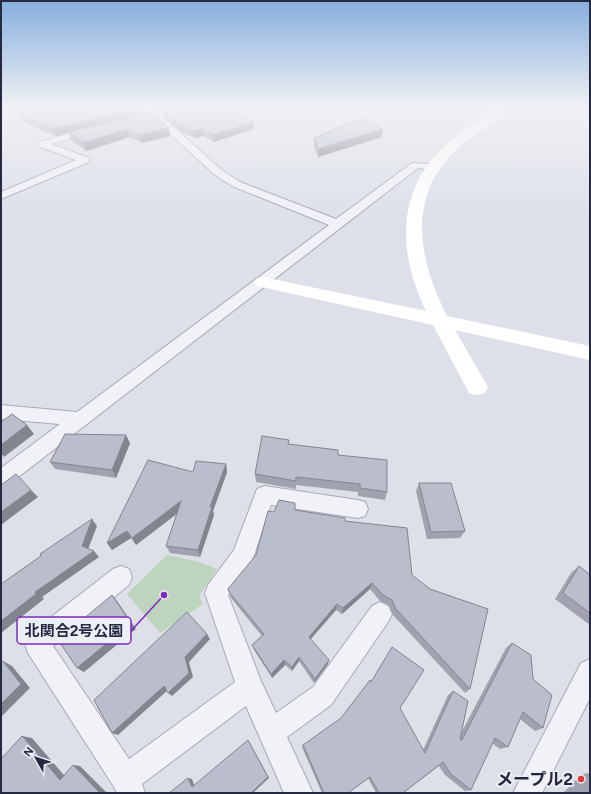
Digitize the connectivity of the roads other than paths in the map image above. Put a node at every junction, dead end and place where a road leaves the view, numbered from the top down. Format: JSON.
{"nodes":[{"id":1,"x":45,"y":145,"type":"edge"},
{"id":2,"x":188,"y":145,"type":"edge"},
{"id":3,"x":455,"y":145,"type":"edge"},
{"id":4,"x":433,"y":167,"type":"junction"},
{"id":5,"x":1,"y":196,"type":"edge"},
{"id":6,"x":338,"y":224,"type":"junction"},
{"id":7,"x":263,"y":282,"type":"junction"},
{"id":8,"x":438,"y":318,"type":"junction"},
{"id":9,"x":590,"y":353,"type":"edge"},
{"id":10,"x":476,"y":387,"type":"dead end"},
{"id":11,"x":1,"y":412,"type":"edge"},
{"id":12,"x":82,"y":419,"type":"junction"},
{"id":13,"x":1,"y":479,"type":"edge"},
{"id":14,"x":358,"y":509,"type":"dead end"},
{"id":15,"x":121,"y":577,"type":"dead end"},
{"id":16,"x":380,"y":614,"type":"dead end"},
{"id":17,"x":590,"y":672,"type":"edge"},
{"id":18,"x":250,"y":687,"type":"junction"},
{"id":19,"x":271,"y":732,"type":"junction"},
{"id":20,"x":129,"y":786,"type":"edge"},
{"id":21,"x":299,"y":793,"type":"edge"},
{"id":22,"x":527,"y":793,"type":"edge"}],
"edges":[{"from":1,"to":5,"type":"street"},
{"from":2,"to":6,"type":"street"},
{"from":3,"to":4,"type":"street"},
{"from":4,"to":6,"type":"street"},
{"from":4,"to":8,"type":"street"},
{"from":6,"to":7,"type":"street"},
{"from":7,"to":8,"type":"street"},
{"from":7,"to":12,"type":"street"},
{"from":8,"to":9,"type":"street"},
{"from":8,"to":10,"type":"street"},
{"from":11,"to":12,"type":"street"},
{"from":12,"to":13,"type":"street"},
{"from":14,"to":18,"type":"street"},
{"from":15,"to":20,"type":"street"},
{"from":16,"to":19,"type":"street"},
{"from":17,"to":22,"type":"street"},
{"from":18,"to":19,"type":"street"},
{"from":18,"to":20,"type":"street"},
{"from":19,"to":21,"type":"street"}]}
